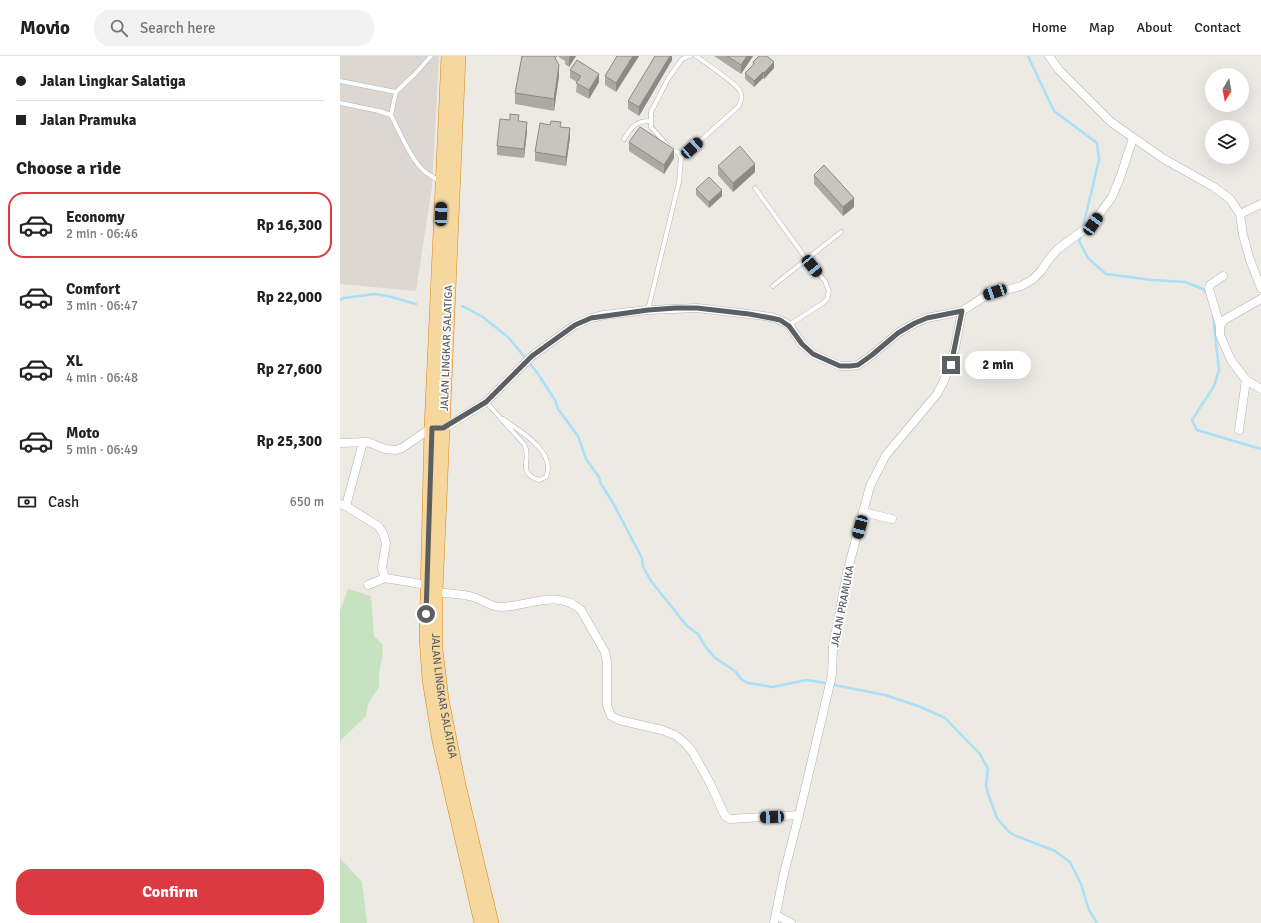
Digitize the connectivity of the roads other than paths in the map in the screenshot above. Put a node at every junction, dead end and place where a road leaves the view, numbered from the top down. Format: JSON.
{"nodes":[{"id":1,"x":431,"y":56,"type":"edge"},
{"id":2,"x":448,"y":56,"type":"edge"},
{"id":3,"x":459,"y":56,"type":"edge"},
{"id":4,"x":688,"y":56,"type":"edge"},
{"id":5,"x":696,"y":56,"type":"edge"},
{"id":6,"x":1049,"y":56,"type":"edge"},
{"id":7,"x":681,"y":57,"type":"edge"},
{"id":8,"x":340,"y":81,"type":"edge"},
{"id":9,"x":396,"y":92,"type":"junction"},
{"id":10,"x":340,"y":103,"type":"edge"},
{"id":11,"x":391,"y":115,"type":"junction"},
{"id":12,"x":650,"y":121,"type":"junction"},
{"id":13,"x":1133,"y":138,"type":"junction"},
{"id":14,"x":624,"y":139,"type":"dead end"},
{"id":15,"x":681,"y":158,"type":"junction"},
{"id":16,"x":442,"y":183,"type":"junction"},
{"id":17,"x":755,"y":188,"type":"dead end"},
{"id":18,"x":1261,"y":204,"type":"edge"},
{"id":19,"x":1240,"y":214,"type":"junction"},
{"id":20,"x":841,"y":232,"type":"dead end"},
{"id":21,"x":807,"y":260,"type":"junction"},
{"id":22,"x":1224,"y":276,"type":"dead end"},
{"id":23,"x":773,"y":286,"type":"dead end"},
{"id":24,"x":1261,"y":288,"type":"edge"},
{"id":25,"x":1261,"y":299,"type":"edge"},
{"id":26,"x":648,"y":310,"type":"junction"},
{"id":27,"x":962,"y":311,"type":"junction"},
{"id":28,"x":789,"y":326,"type":"junction"},
{"id":29,"x":1220,"y":326,"type":"junction"},
{"id":30,"x":1246,"y":380,"type":"junction"},
{"id":31,"x":1261,"y":389,"type":"edge"},
{"id":32,"x":486,"y":402,"type":"junction"},
{"id":33,"x":503,"y":419,"type":"junction"},
{"id":34,"x":437,"y":428,"type":"junction"},
{"id":35,"x":1239,"y":430,"type":"dead end"},
{"id":36,"x":363,"y":442,"type":"junction"},
{"id":37,"x":340,"y":443,"type":"edge"},
{"id":38,"x":343,"y":505,"type":"edge"},
{"id":39,"x":864,"y":512,"type":"junction"},
{"id":40,"x":892,"y":519,"type":"dead end"},
{"id":41,"x":385,"y":578,"type":"junction"},
{"id":42,"x":368,"y":584,"type":"dead end"},
{"id":43,"x":431,"y":589,"type":"junction"},
{"id":44,"x":799,"y":815,"type":"junction"},
{"id":45,"x":775,"y":919,"type":"edge"},
{"id":46,"x":481,"y":923,"type":"edge"},
{"id":47,"x":492,"y":923,"type":"edge"},
{"id":48,"x":791,"y":923,"type":"edge"}],
"edges":[{"from":1,"to":9,"type":"lane"},
{"from":2,"to":16,"type":"highway","name":"JALAN LINGKAR SALATIGA"},
{"from":3,"to":34,"type":"highway","name":"JALAN LINGKAR SALATIGA"},
{"from":4,"to":7,"type":"lane"},
{"from":5,"to":15,"type":"lane"},
{"from":6,"to":13,"type":"street"},
{"from":7,"to":12,"type":"lane"},
{"from":8,"to":9,"type":"lane"},
{"from":9,"to":11,"type":"lane"},
{"from":10,"to":11,"type":"lane"},
{"from":11,"to":16,"type":"lane"},
{"from":12,"to":14,"type":"lane"},
{"from":12,"to":15,"type":"lane"},
{"from":13,"to":19,"type":"street"},
{"from":13,"to":27,"type":"street"},
{"from":15,"to":26,"type":"lane"},
{"from":16,"to":34,"type":"highway","name":"JALAN LINGKAR SALATIGA"},
{"from":17,"to":21,"type":"lane"},
{"from":18,"to":19,"type":"street"},
{"from":19,"to":24,"type":"street"},
{"from":20,"to":21,"type":"lane"},
{"from":21,"to":23,"type":"lane"},
{"from":21,"to":28,"type":"lane"},
{"from":22,"to":29,"type":"street"},
{"from":25,"to":29,"type":"street"},
{"from":26,"to":28,"type":"street"},
{"from":26,"to":32,"type":"street"},
{"from":27,"to":28,"type":"street"},
{"from":27,"to":39,"type":"street","name":"JALAN PRAMUKA"},
{"from":29,"to":30,"type":"street"},
{"from":30,"to":31,"type":"street"},
{"from":30,"to":35,"type":"street"},
{"from":32,"to":33,"type":"lane"},
{"from":32,"to":34,"type":"street"},
{"from":33,"to":33,"type":"lane"},
{"from":34,"to":36,"type":"street"},
{"from":34,"to":43,"type":"highway","name":"JALAN LINGKAR SALATIGA"},
{"from":36,"to":37,"type":"street"},
{"from":36,"to":38,"type":"street"},
{"from":38,"to":41,"type":"street"},
{"from":39,"to":40,"type":"street"},
{"from":39,"to":44,"type":"street","name":"JALAN PRAMUKA"},
{"from":41,"to":42,"type":"street"},
{"from":41,"to":43,"type":"street"},
{"from":43,"to":44,"type":"street"},
{"from":43,"to":46,"type":"highway","name":"JALAN LINGKAR SALATIGA"},
{"from":43,"to":47,"type":"highway","name":"JALAN LINGKAR SALATIGA"},
{"from":44,"to":45,"type":"street","name":"JALAN PRAMUKA"},
{"from":45,"to":48,"type":"street"}]}
